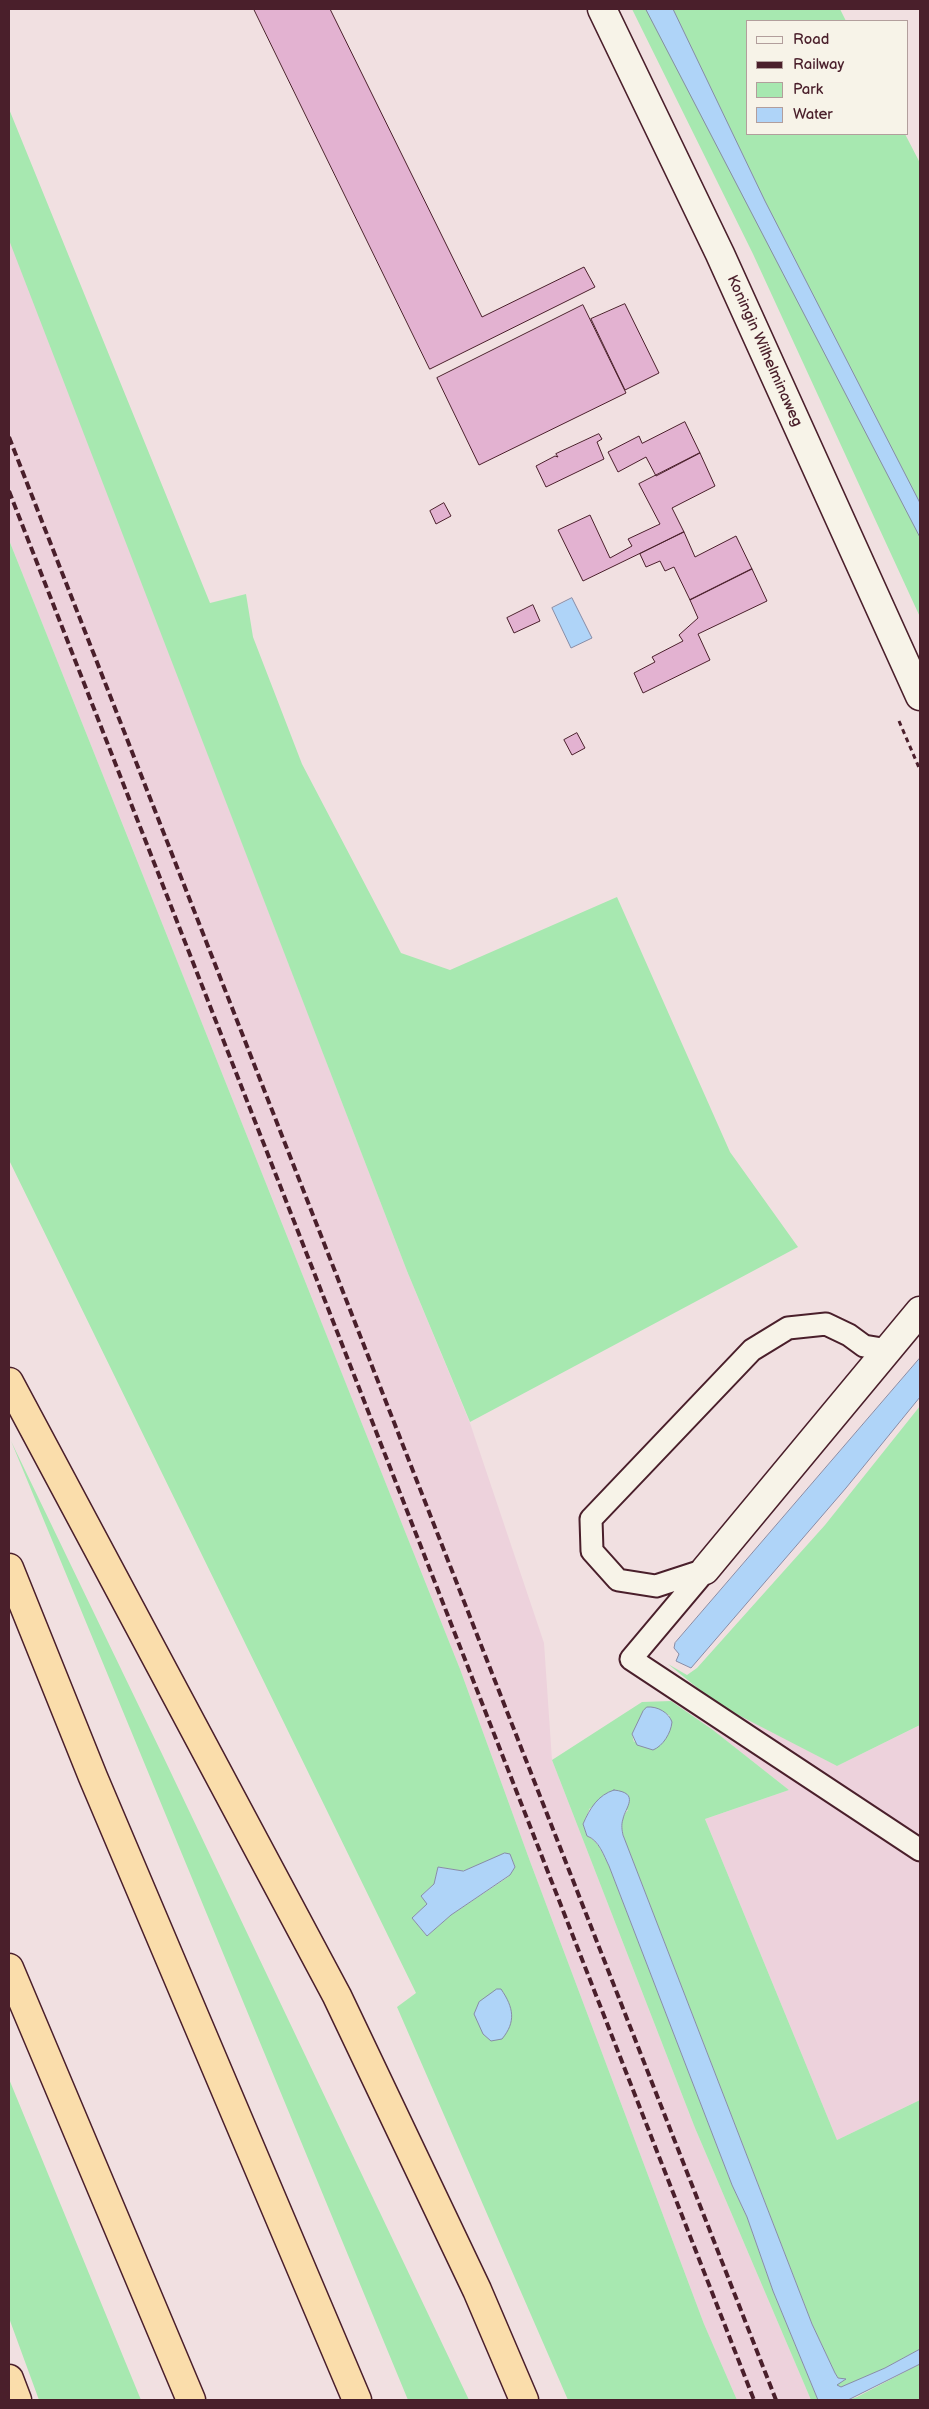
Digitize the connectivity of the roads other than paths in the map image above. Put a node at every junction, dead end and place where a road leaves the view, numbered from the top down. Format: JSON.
{"nodes":[{"id":1,"x":602,"y":9,"type":"edge"},
{"id":2,"x":920,"y":696,"type":"edge"},
{"id":3,"x":920,"y":1311,"type":"edge"},
{"id":4,"x":888,"y":1350,"type":"junction"},
{"id":5,"x":9,"y":1382,"type":"edge"},
{"id":6,"x":9,"y":1568,"type":"edge"},
{"id":7,"x":705,"y":1570,"type":"junction"},
{"id":8,"x":920,"y":1850,"type":"edge"},
{"id":9,"x":9,"y":1968,"type":"edge"},
{"id":10,"x":9,"y":2379,"type":"edge"},
{"id":11,"x":17,"y":2400,"type":"edge"},
{"id":12,"x":191,"y":2400,"type":"edge"},
{"id":13,"x":357,"y":2400,"type":"edge"},
{"id":14,"x":524,"y":2400,"type":"edge"}],
"edges":[{"from":1,"to":2,"type":"main road","name":"Koningin Wilhelminaweg"},
{"from":3,"to":4,"type":"main road"},
{"from":4,"to":7,"type":"main road"},
{"from":4,"to":7,"type":"lane"},
{"from":5,"to":14,"type":"highway"},
{"from":6,"to":13,"type":"highway"},
{"from":7,"to":8,"type":"lane"},
{"from":9,"to":12,"type":"highway"},
{"from":10,"to":11,"type":"highway"}]}
